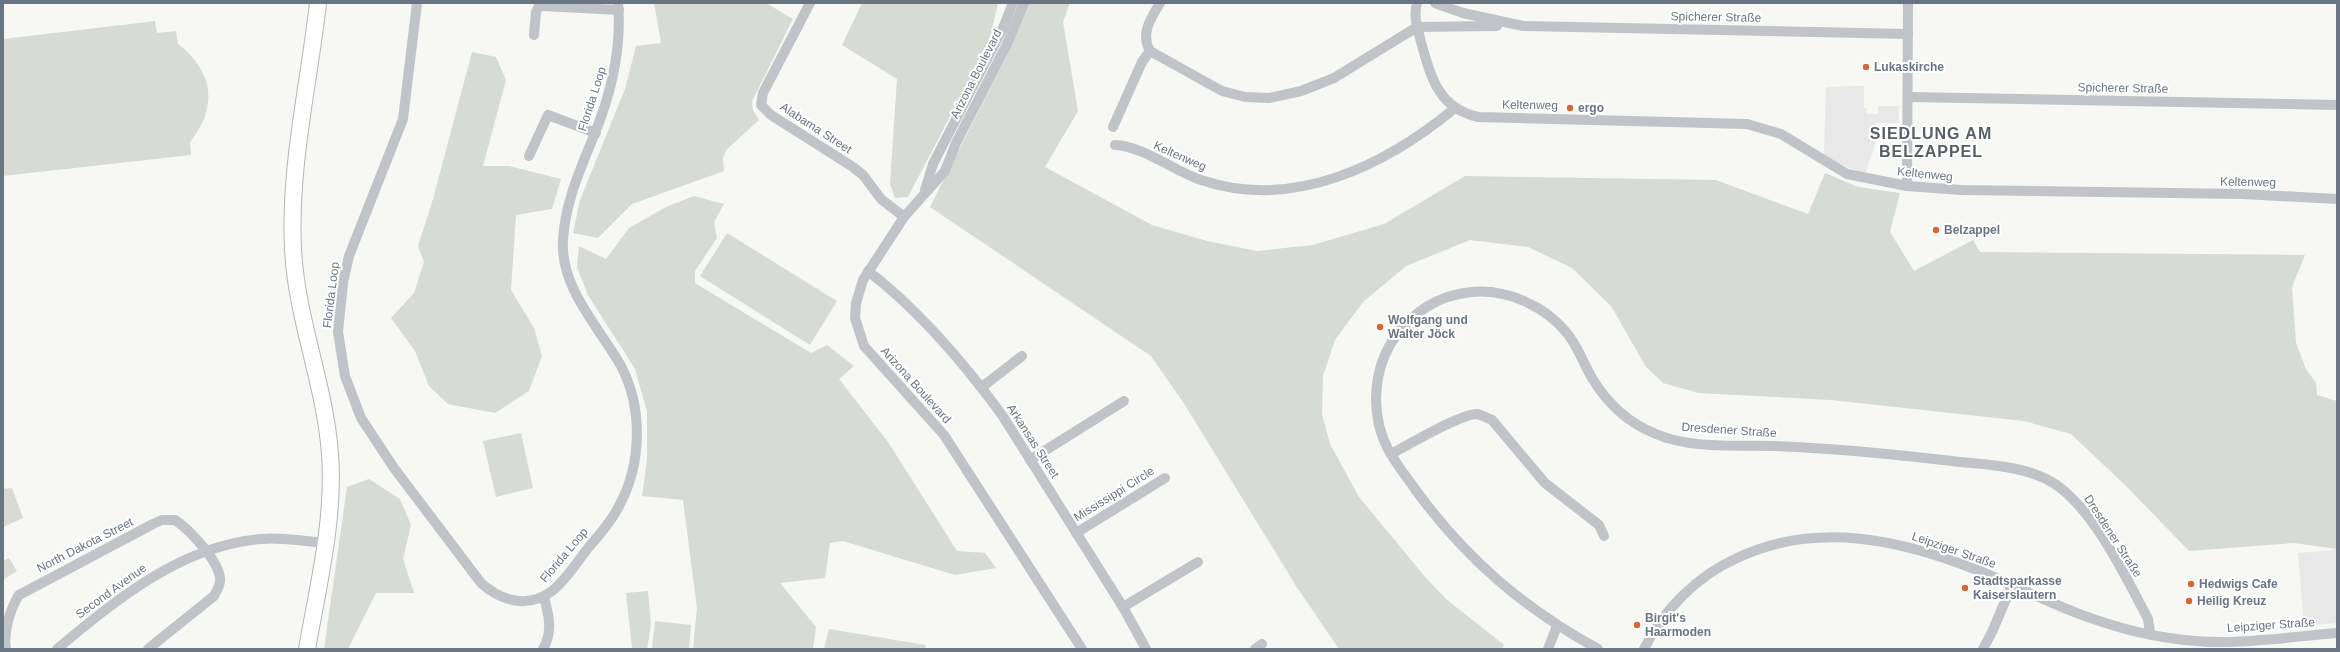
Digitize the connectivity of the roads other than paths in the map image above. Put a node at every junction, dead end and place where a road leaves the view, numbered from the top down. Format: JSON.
{"nodes":[{"id":1,"x":318,"y":3,"type":"edge"},
{"id":2,"x":417,"y":3,"type":"edge"},
{"id":3,"x":540,"y":3,"type":"edge"},
{"id":4,"x":810,"y":3,"type":"edge"},
{"id":5,"x":1013,"y":3,"type":"edge"},
{"id":6,"x":1024,"y":3,"type":"edge"},
{"id":7,"x":1160,"y":3,"type":"edge"},
{"id":8,"x":1417,"y":3,"type":"edge"},
{"id":9,"x":1436,"y":3,"type":"edge"},
{"id":10,"x":1908,"y":3,"type":"edge"},
{"id":11,"x":618,"y":7,"type":"edge"},
{"id":12,"x":1523,"y":26,"type":"junction"},
{"id":13,"x":1417,"y":27,"type":"junction"},
{"id":14,"x":1908,"y":34,"type":"junction"},
{"id":15,"x":534,"y":35,"type":"dead end"},
{"id":16,"x":1150,"y":51,"type":"junction"},
{"id":17,"x":1909,"y":97,"type":"junction"},
{"id":18,"x":2337,"y":105,"type":"edge"},
{"id":19,"x":1455,"y":108,"type":"junction"},
{"id":20,"x":1113,"y":127,"type":"dead end"},
{"id":21,"x":596,"y":133,"type":"junction"},
{"id":22,"x":1115,"y":145,"type":"dead end"},
{"id":23,"x":529,"y":156,"type":"dead end"},
{"id":24,"x":1906,"y":186,"type":"junction"},
{"id":25,"x":924,"y":194,"type":"junction"},
{"id":26,"x":2337,"y":199,"type":"edge"},
{"id":27,"x":904,"y":217,"type":"junction"},
{"id":28,"x":868,"y":271,"type":"junction"},
{"id":29,"x":1022,"y":356,"type":"dead end"},
{"id":30,"x":982,"y":388,"type":"junction"},
{"id":31,"x":1124,"y":401,"type":"dead end"},
{"id":32,"x":1391,"y":454,"type":"junction"},
{"id":33,"x":1030,"y":460,"type":"junction"},
{"id":34,"x":1166,"y":478,"type":"dead end"},
{"id":35,"x":1076,"y":533,"type":"junction"},
{"id":36,"x":1604,"y":536,"type":"dead end"},
{"id":37,"x":325,"y":543,"type":"junction"},
{"id":38,"x":206,"y":552,"type":"junction"},
{"id":39,"x":1198,"y":562,"type":"dead end"},
{"id":40,"x":2012,"y":585,"type":"junction"},
{"id":41,"x":544,"y":598,"type":"junction"},
{"id":42,"x":1123,"y":607,"type":"junction"},
{"id":43,"x":1557,"y":626,"type":"junction"},
{"id":44,"x":2337,"y":633,"type":"edge"},
{"id":45,"x":2150,"y":634,"type":"junction"},
{"id":46,"x":6,"y":649,"type":"edge"},
{"id":47,"x":57,"y":649,"type":"edge"},
{"id":48,"x":148,"y":649,"type":"edge"},
{"id":49,"x":307,"y":649,"type":"edge"},
{"id":50,"x":543,"y":649,"type":"edge"},
{"id":51,"x":1082,"y":649,"type":"edge"},
{"id":52,"x":1146,"y":649,"type":"edge"},
{"id":53,"x":1548,"y":649,"type":"edge"},
{"id":54,"x":1598,"y":649,"type":"edge"},
{"id":55,"x":1644,"y":649,"type":"edge"},
{"id":56,"x":1983,"y":649,"type":"edge"}],
"edges":[{"from":1,"to":37,"type":"main road"},
{"from":2,"to":41,"type":"street","name":"Florida Loop"},
{"from":3,"to":11,"type":"street"},
{"from":3,"to":15,"type":"street"},
{"from":4,"to":27,"type":"street","name":"Alabama Street"},
{"from":5,"to":25,"type":"street","name":"Arizona Boulevard"},
{"from":6,"to":25,"type":"street","name":"Arizona Boulevard"},
{"from":7,"to":16,"type":"street"},
{"from":8,"to":13,"type":"street","name":"Keltenweg"},
{"from":9,"to":12,"type":"street","name":"Spicherer Straße"},
{"from":10,"to":14,"type":"street"},
{"from":11,"to":21,"type":"street","name":"Florida Loop"},
{"from":12,"to":13,"type":"street","name":"Spicherer Straße"},
{"from":12,"to":14,"type":"street","name":"Spicherer Straße"},
{"from":13,"to":16,"type":"street"},
{"from":13,"to":19,"type":"street","name":"Keltenweg"},
{"from":14,"to":17,"type":"street"},
{"from":16,"to":20,"type":"street"},
{"from":17,"to":18,"type":"street","name":"Spicherer Straße"},
{"from":17,"to":24,"type":"street"},
{"from":19,"to":22,"type":"street","name":"Keltenweg"},
{"from":19,"to":24,"type":"street","name":"Keltenweg"},
{"from":21,"to":23,"type":"street"},
{"from":21,"to":41,"type":"street","name":"Florida Loop"},
{"from":24,"to":26,"type":"street","name":"Keltenweg"},
{"from":25,"to":27,"type":"street","name":"Arizona Boulevard"},
{"from":27,"to":28,"type":"street","name":"Arizona Boulevard"},
{"from":28,"to":30,"type":"street","name":"Arkansas Street"},
{"from":28,"to":51,"type":"street","name":"Arizona Boulevard"},
{"from":29,"to":30,"type":"street"},
{"from":30,"to":33,"type":"street","name":"Arkansas Street"},
{"from":31,"to":33,"type":"street"},
{"from":32,"to":36,"type":"street"},
{"from":32,"to":43,"type":"street","name":"Dresdener Straße"},
{"from":32,"to":45,"type":"street","name":"Dresdener Straße"},
{"from":33,"to":35,"type":"street","name":"Arkansas Street"},
{"from":34,"to":35,"type":"street","name":"Mississippi Circle"},
{"from":35,"to":42,"type":"street","name":"Arkansas Street"},
{"from":37,"to":38,"type":"street","name":"Second Avenue"},
{"from":37,"to":49,"type":"main road"},
{"from":38,"to":46,"type":"street","name":"North Dakota Street"},
{"from":38,"to":47,"type":"street","name":"Second Avenue"},
{"from":38,"to":48,"type":"street"},
{"from":39,"to":42,"type":"street"},
{"from":40,"to":45,"type":"street","name":"Leipziger Straße"},
{"from":40,"to":55,"type":"street","name":"Leipziger Straße"},
{"from":40,"to":56,"type":"street"},
{"from":41,"to":50,"type":"street"},
{"from":42,"to":52,"type":"street","name":"Arkansas Street"},
{"from":43,"to":53,"type":"street"},
{"from":43,"to":54,"type":"street","name":"Dresdener Straße"},
{"from":44,"to":45,"type":"street","name":"Leipziger Straße"}]}
